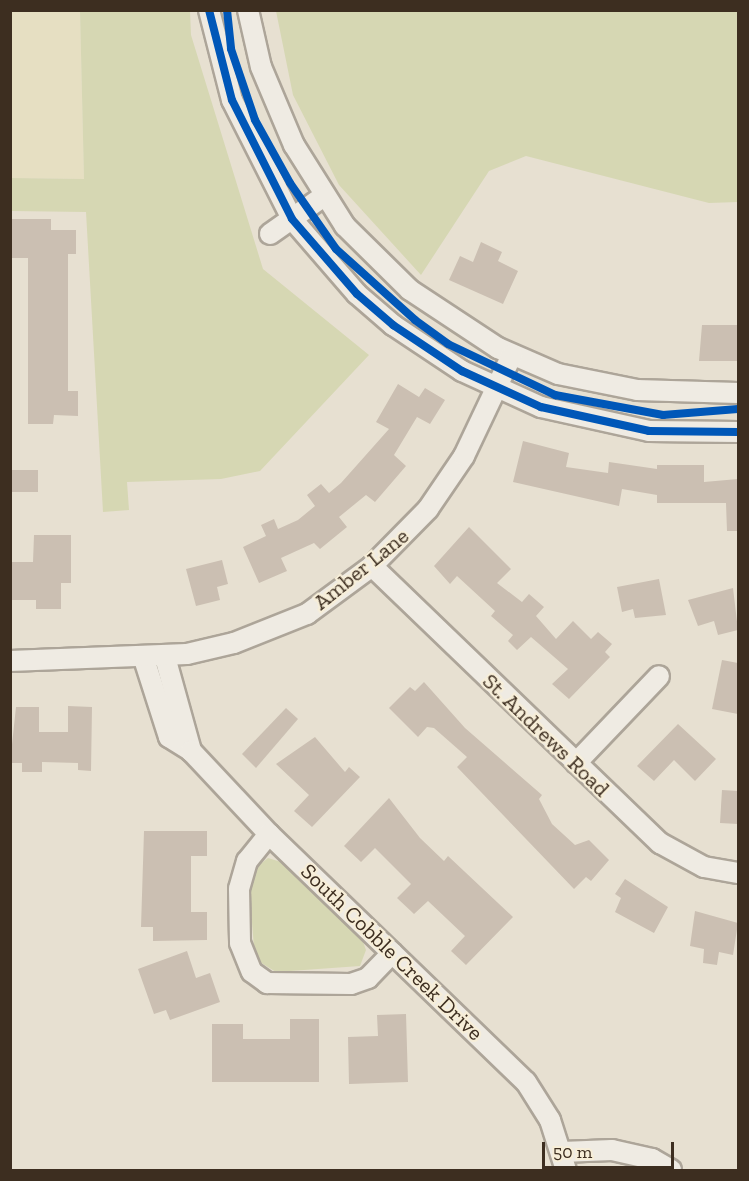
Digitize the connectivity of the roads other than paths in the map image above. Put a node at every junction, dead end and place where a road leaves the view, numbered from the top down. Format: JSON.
{"nodes":[{"id":1,"x":209,"y":10,"type":"edge"},
{"id":2,"x":248,"y":10,"type":"edge"},
{"id":3,"x":324,"y":196,"type":"junction"},
{"id":4,"x":292,"y":219,"type":"junction"},
{"id":5,"x":270,"y":234,"type":"dead end"},
{"id":6,"x":512,"y":355,"type":"junction"},
{"id":7,"x":497,"y":388,"type":"junction"},
{"id":8,"x":738,"y":393,"type":"edge"},
{"id":9,"x":738,"y":432,"type":"edge"},
{"id":10,"x":372,"y":566,"type":"junction"},
{"id":11,"x":165,"y":657,"type":"junction"},
{"id":12,"x":144,"y":659,"type":"junction"},
{"id":13,"x":10,"y":661,"type":"edge"},
{"id":14,"x":659,"y":676,"type":"dead end"},
{"id":15,"x":191,"y":751,"type":"junction"},
{"id":16,"x":576,"y":764,"type":"junction"},
{"id":17,"x":269,"y":834,"type":"junction"},
{"id":18,"x":738,"y":873,"type":"edge"},
{"id":19,"x":392,"y":953,"type":"junction"},
{"id":20,"x":564,"y":1161,"type":"edge"},
{"id":21,"x":671,"y":1170,"type":"edge"}],
"edges":[{"from":1,"to":4,"type":"street"},
{"from":2,"to":3,"type":"street"},
{"from":3,"to":4,"type":"street"},
{"from":3,"to":6,"type":"street"},
{"from":4,"to":5,"type":"street"},
{"from":4,"to":7,"type":"street"},
{"from":6,"to":7,"type":"street","name":"Amber Lane"},
{"from":6,"to":8,"type":"street"},
{"from":7,"to":9,"type":"street"},
{"from":7,"to":10,"type":"street","name":"Amber Lane"},
{"from":10,"to":11,"type":"street","name":"Amber Lane"},
{"from":10,"to":16,"type":"street","name":"St. Andrews Road"},
{"from":11,"to":12,"type":"street","name":"Amber Lane"},
{"from":11,"to":15,"type":"street","name":"South Cobble Creek Drive"},
{"from":12,"to":13,"type":"street","name":"Amber Lane"},
{"from":12,"to":15,"type":"street","name":"South Cobble Creek Drive"},
{"from":14,"to":16,"type":"street"},
{"from":15,"to":17,"type":"street","name":"South Cobble Creek Drive"},
{"from":16,"to":18,"type":"street","name":"St. Andrews Road"},
{"from":17,"to":19,"type":"street","name":"South Cobble Creek Drive"},
{"from":17,"to":19,"type":"street"},
{"from":19,"to":20,"type":"street","name":"South Cobble Creek Drive"},
{"from":20,"to":21,"type":"street"}]}
